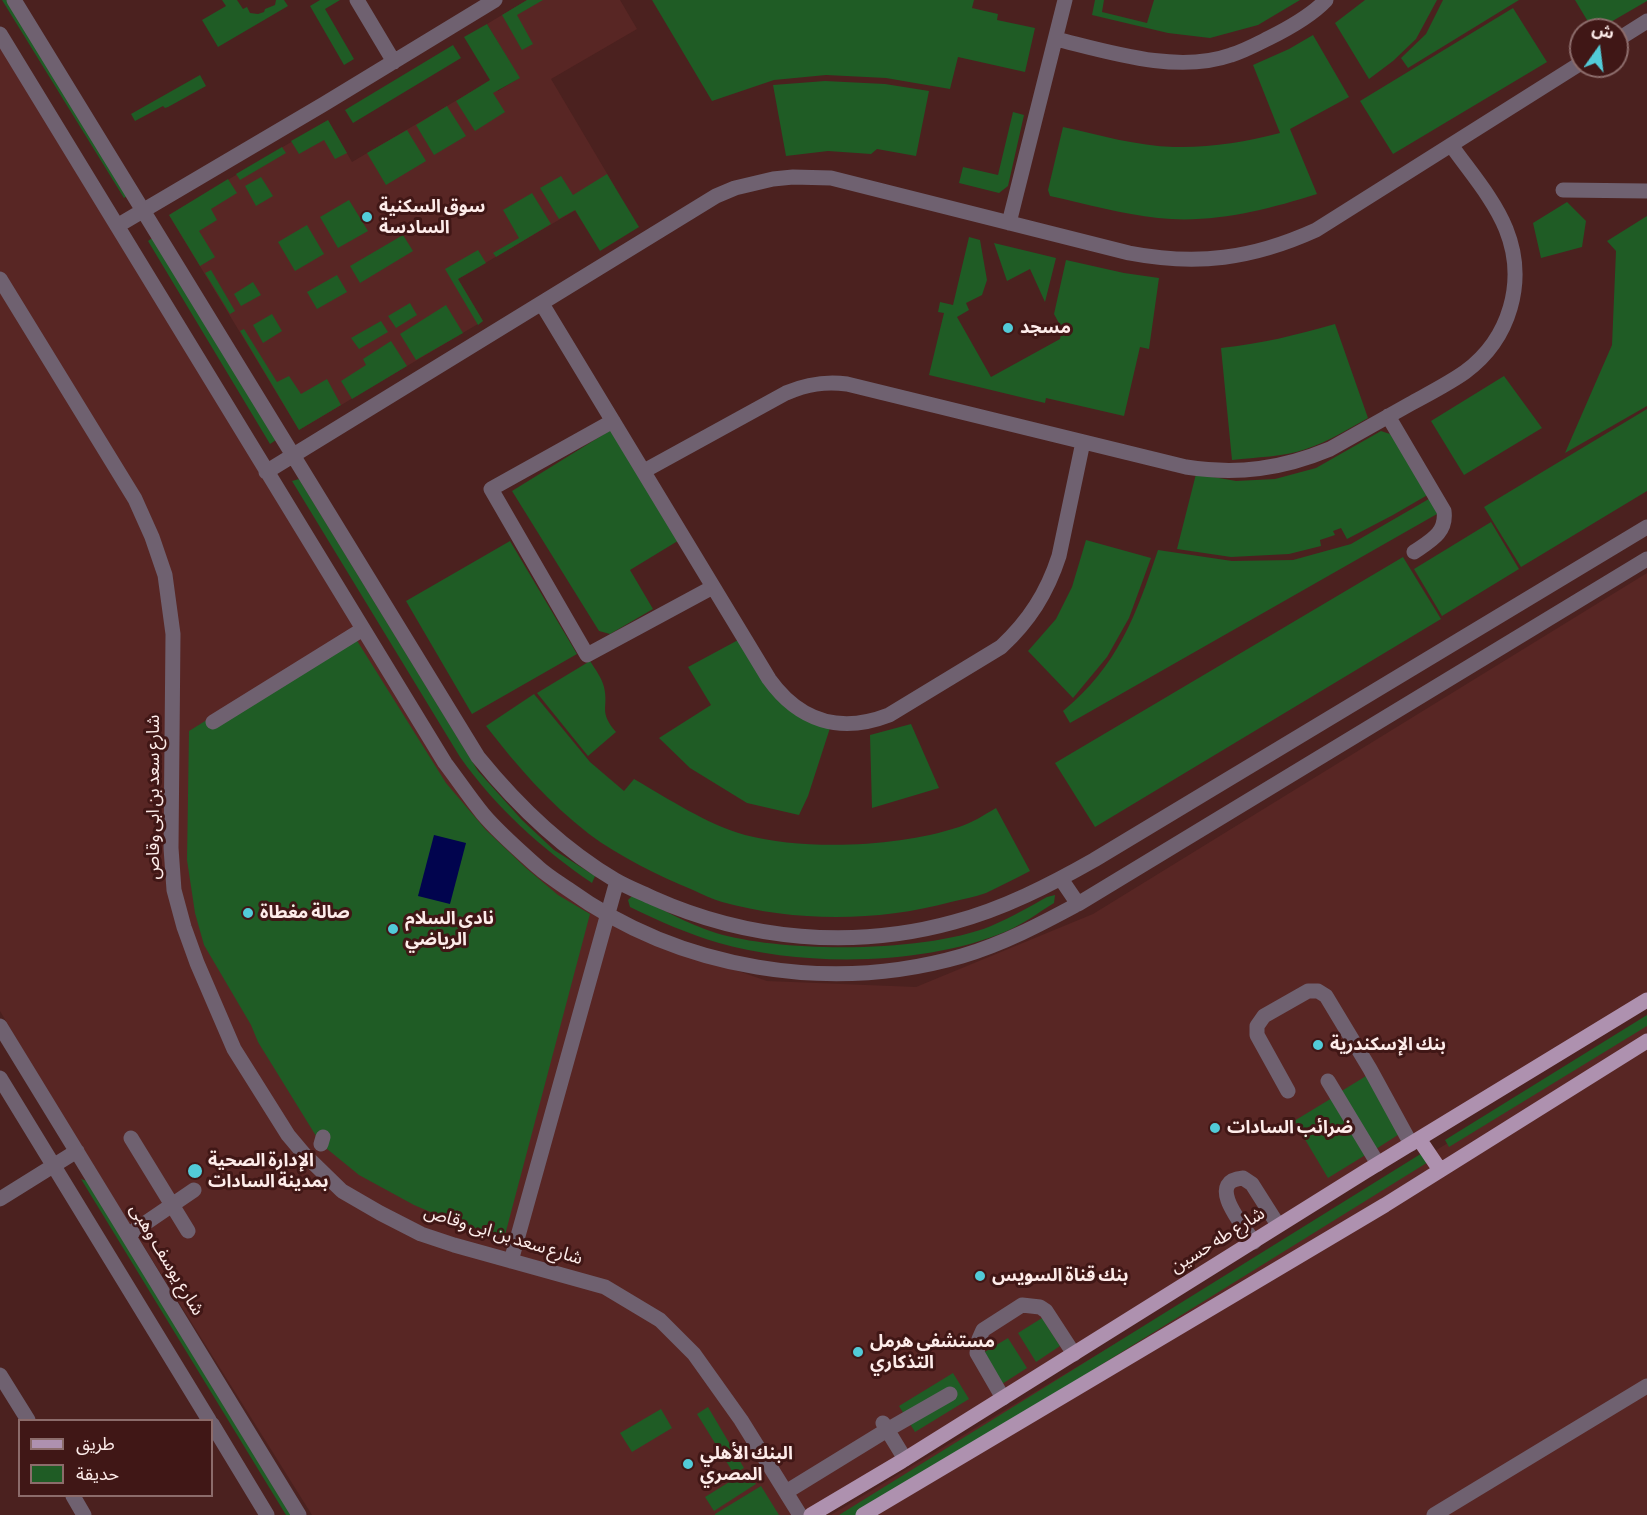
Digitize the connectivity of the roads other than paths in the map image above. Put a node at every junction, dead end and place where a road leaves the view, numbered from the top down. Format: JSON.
{"nodes":[{"id":1,"x":14,"y":0,"type":"edge"},
{"id":2,"x":357,"y":0,"type":"edge"},
{"id":3,"x":495,"y":0,"type":"edge"},
{"id":4,"x":1065,"y":0,"type":"edge"},
{"id":5,"x":1326,"y":0,"type":"edge"},
{"id":6,"x":1647,"y":21,"type":"edge"},
{"id":7,"x":1629,"y":32,"type":"edge"},
{"id":8,"x":0,"y":34,"type":"edge"},
{"id":9,"x":1056,"y":39,"type":"junction"},
{"id":10,"x":394,"y":62,"type":"junction"},
{"id":11,"x":1569,"y":71,"type":"edge"},
{"id":12,"x":1451,"y":145,"type":"junction"},
{"id":13,"x":1563,"y":190,"type":"dead end"},
{"id":14,"x":1647,"y":191,"type":"edge"},
{"id":15,"x":144,"y":211,"type":"junction"},
{"id":16,"x":1009,"y":223,"type":"junction"},
{"id":17,"x":117,"y":226,"type":"junction"},
{"id":18,"x":0,"y":279,"type":"edge"},
{"id":19,"x":542,"y":304,"type":"junction"},
{"id":20,"x":1388,"y":417,"type":"junction"},
{"id":21,"x":613,"y":421,"type":"junction"},
{"id":22,"x":1083,"y":441,"type":"junction"},
{"id":23,"x":294,"y":455,"type":"junction"},
{"id":24,"x":644,"y":471,"type":"junction"},
{"id":25,"x":266,"y":472,"type":"junction"},
{"id":26,"x":1647,"y":527,"type":"edge"},
{"id":27,"x":1414,"y":552,"type":"dead end"},
{"id":28,"x":1647,"y":559,"type":"edge"},
{"id":29,"x":713,"y":587,"type":"junction"},
{"id":30,"x":363,"y":629,"type":"junction"},
{"id":31,"x":213,"y":722,"type":"dead end"},
{"id":32,"x":1061,"y":879,"type":"junction"},
{"id":33,"x":617,"y":881,"type":"junction"},
{"id":34,"x":1078,"y":904,"type":"junction"},
{"id":35,"x":606,"y":914,"type":"junction"},
{"id":36,"x":1647,"y":1000,"type":"edge"},
{"id":37,"x":0,"y":1026,"type":"edge"},
{"id":38,"x":1647,"y":1041,"type":"edge"},
{"id":39,"x":0,"y":1078,"type":"edge"},
{"id":40,"x":1328,"y":1081,"type":"dead end"},
{"id":41,"x":1288,"y":1091,"type":"dead end"},
{"id":42,"x":131,"y":1138,"type":"dead end"},
{"id":43,"x":1415,"y":1142,"type":"junction"},
{"id":44,"x":77,"y":1151,"type":"junction"},
{"id":45,"x":1378,"y":1164,"type":"junction"},
{"id":46,"x":54,"y":1166,"type":"junction"},
{"id":47,"x":1440,"y":1170,"type":"junction"},
{"id":48,"x":194,"y":1190,"type":"dead end"},
{"id":49,"x":0,"y":1199,"type":"edge"},
{"id":50,"x":172,"y":1205,"type":"junction"},
{"id":51,"x":1278,"y":1225,"type":"junction"},
{"id":52,"x":188,"y":1231,"type":"dead end"},
{"id":53,"x":128,"y":1235,"type":"junction"},
{"id":54,"x":1254,"y":1242,"type":"junction"},
{"id":55,"x":511,"y":1261,"type":"junction"},
{"id":56,"x":1074,"y":1354,"type":"junction"},
{"id":57,"x":0,"y":1376,"type":"edge"},
{"id":58,"x":1647,"y":1386,"type":"edge"},
{"id":59,"x":950,"y":1394,"type":"dead end"},
{"id":60,"x":1003,"y":1398,"type":"junction"},
{"id":61,"x":26,"y":1419,"type":"edge"},
{"id":62,"x":208,"y":1419,"type":"edge"},
{"id":63,"x":213,"y":1427,"type":"edge"},
{"id":64,"x":885,"y":1427,"type":"junction"},
{"id":65,"x":905,"y":1459,"type":"junction"},
{"id":66,"x":786,"y":1492,"type":"junction"},
{"id":67,"x":74,"y":1497,"type":"edge"},
{"id":68,"x":84,"y":1515,"type":"edge"},
{"id":69,"x":267,"y":1515,"type":"edge"},
{"id":70,"x":299,"y":1515,"type":"edge"},
{"id":71,"x":800,"y":1515,"type":"edge"},
{"id":72,"x":811,"y":1515,"type":"edge"},
{"id":73,"x":863,"y":1515,"type":"edge"},
{"id":74,"x":1434,"y":1515,"type":"edge"}],
"edges":[{"from":1,"to":15,"type":"street"},
{"from":2,"to":10,"type":"street"},
{"from":3,"to":10,"type":"street"},
{"from":4,"to":9,"type":"street"},
{"from":5,"to":9,"type":"street"},
{"from":6,"to":7,"type":"street"},
{"from":8,"to":17,"type":"street"},
{"from":9,"to":16,"type":"street"},
{"from":10,"to":15,"type":"street"},
{"from":11,"to":12,"type":"street"},
{"from":12,"to":16,"type":"street"},
{"from":12,"to":20,"type":"street"},
{"from":13,"to":14,"type":"street"},
{"from":15,"to":17,"type":"street"},
{"from":15,"to":23,"type":"street"},
{"from":16,"to":19,"type":"street"},
{"from":17,"to":25,"type":"street"},
{"from":18,"to":55,"type":"street","name":"شارع سعد بن ابى وقاص"},
{"from":19,"to":21,"type":"street"},
{"from":19,"to":23,"type":"street"},
{"from":20,"to":22,"type":"street"},
{"from":20,"to":27,"type":"street"},
{"from":21,"to":24,"type":"street"},
{"from":21,"to":29,"type":"street"},
{"from":22,"to":24,"type":"street"},
{"from":22,"to":29,"type":"street"},
{"from":23,"to":25,"type":"street"},
{"from":23,"to":33,"type":"street"},
{"from":24,"to":29,"type":"street"},
{"from":25,"to":30,"type":"street"},
{"from":26,"to":32,"type":"street"},
{"from":28,"to":34,"type":"street"},
{"from":30,"to":31,"type":"street"},
{"from":30,"to":35,"type":"street"},
{"from":32,"to":33,"type":"street"},
{"from":32,"to":34,"type":"street"},
{"from":33,"to":35,"type":"street"},
{"from":34,"to":35,"type":"street"},
{"from":35,"to":55,"type":"street"},
{"from":36,"to":43,"type":"main road","name":"شارع طه حسين"},
{"from":37,"to":44,"type":"street","name":"شارع يوسف وهبى"},
{"from":38,"to":47,"type":"main road"},
{"from":39,"to":46,"type":"street"},
{"from":40,"to":45,"type":"street"},
{"from":41,"to":43,"type":"street"},
{"from":42,"to":50,"type":"street"},
{"from":43,"to":45,"type":"main road","name":"شارع طه حسين"},
{"from":43,"to":47,"type":"main road"},
{"from":44,"to":46,"type":"street"},
{"from":44,"to":53,"type":"street","name":"شارع يوسف وهبى"},
{"from":45,"to":51,"type":"main road","name":"شارع طه حسين"},
{"from":46,"to":49,"type":"street"},
{"from":46,"to":62,"type":"street"},
{"from":47,"to":73,"type":"main road"},
{"from":48,"to":50,"type":"street"},
{"from":50,"to":52,"type":"street"},
{"from":50,"to":53,"type":"street"},
{"from":51,"to":54,"type":"main road","name":"شارع طه حسين"},
{"from":51,"to":54,"type":"street"},
{"from":53,"to":70,"type":"street","name":"شارع يوسف وهبى"},
{"from":54,"to":56,"type":"main road","name":"شارع طه حسين"},
{"from":55,"to":66,"type":"street","name":"شارع سعد بن ابى وقاص"},
{"from":56,"to":60,"type":"main road","name":"شارع طه حسين"},
{"from":56,"to":60,"type":"street"},
{"from":57,"to":61,"type":"street"},
{"from":58,"to":74,"type":"street"},
{"from":59,"to":64,"type":"street"},
{"from":60,"to":65,"type":"main road","name":"شارع طه حسين"},
{"from":63,"to":69,"type":"street"},
{"from":64,"to":65,"type":"street"},
{"from":64,"to":66,"type":"street"},
{"from":65,"to":72,"type":"main road","name":"شارع طه حسين"},
{"from":66,"to":71,"type":"street","name":"شارع سعد بن ابى وقاص"},
{"from":67,"to":68,"type":"street"}]}
